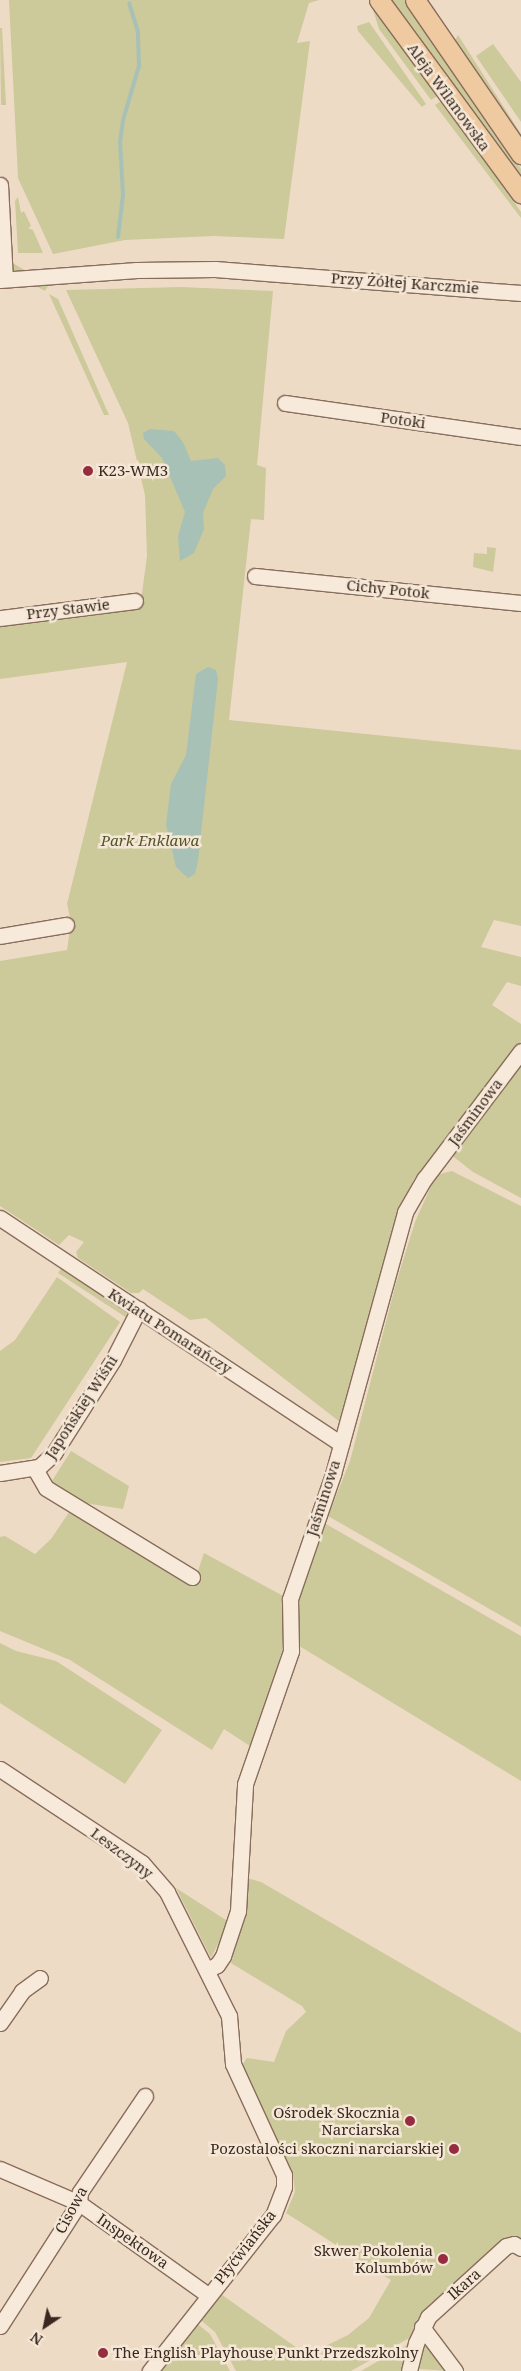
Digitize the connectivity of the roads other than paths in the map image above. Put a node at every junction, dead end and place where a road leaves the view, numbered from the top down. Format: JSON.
{"nodes":[{"id":1,"x":378,"y":0,"type":"edge"},
{"id":2,"x":415,"y":0,"type":"edge"},
{"id":3,"x":521,"y":154,"type":"edge"},
{"id":4,"x":0,"y":185,"type":"edge"},
{"id":5,"x":521,"y":193,"type":"edge"},
{"id":6,"x":3,"y":280,"type":"edge"},
{"id":7,"x":521,"y":293,"type":"edge"},
{"id":8,"x":285,"y":403,"type":"dead end"},
{"id":9,"x":521,"y":437,"type":"edge"},
{"id":10,"x":255,"y":576,"type":"dead end"},
{"id":11,"x":135,"y":601,"type":"dead end"},
{"id":12,"x":521,"y":603,"type":"edge"},
{"id":13,"x":0,"y":618,"type":"edge"},
{"id":14,"x":66,"y":925,"type":"dead end"},
{"id":15,"x":0,"y":936,"type":"edge"},
{"id":16,"x":521,"y":1051,"type":"edge"},
{"id":17,"x":0,"y":1218,"type":"edge"},
{"id":18,"x":139,"y":1309,"type":"junction"},
{"id":19,"x":340,"y":1444,"type":"junction"},
{"id":20,"x":35,"y":1468,"type":"junction"},
{"id":21,"x":0,"y":1473,"type":"edge"},
{"id":22,"x":192,"y":1577,"type":"dead end"},
{"id":23,"x":0,"y":1769,"type":"edge"},
{"id":24,"x":207,"y":1970,"type":"junction"},
{"id":25,"x":40,"y":1978,"type":"dead end"},
{"id":26,"x":0,"y":2023,"type":"edge"},
{"id":27,"x":145,"y":2096,"type":"dead end"},
{"id":28,"x":0,"y":2169,"type":"edge"},
{"id":29,"x":79,"y":2203,"type":"junction"},
{"id":30,"x":516,"y":2246,"type":"edge"},
{"id":31,"x":208,"y":2294,"type":"junction"},
{"id":32,"x":0,"y":2326,"type":"edge"},
{"id":33,"x":422,"y":2327,"type":"junction"},
{"id":34,"x":150,"y":2371,"type":"edge"},
{"id":35,"x":410,"y":2371,"type":"edge"},
{"id":36,"x":455,"y":2371,"type":"edge"}],
"edges":[{"from":1,"to":5,"type":"main road","name":"Aleja Wilanowska"},
{"from":2,"to":3,"type":"main road","name":"Aleja Wilanowska"},
{"from":4,"to":6,"type":"street"},
{"from":6,"to":7,"type":"street","name":"Przy Żółtej Karczmie"},
{"from":8,"to":9,"type":"street","name":"Potoki"},
{"from":10,"to":12,"type":"street","name":"Cichy Potok"},
{"from":11,"to":13,"type":"street","name":"Przy Stawie"},
{"from":14,"to":15,"type":"street"},
{"from":16,"to":19,"type":"street","name":"Jaśminowa"},
{"from":17,"to":18,"type":"street","name":"Kwiatu Pomarańczy"},
{"from":18,"to":19,"type":"street","name":"Kwiatu Pomarańczy"},
{"from":18,"to":20,"type":"street","name":"Japońskiej Wiśni"},
{"from":19,"to":24,"type":"street","name":"Jaśminowa"},
{"from":20,"to":21,"type":"street","name":"Japońskiej Wiśni"},
{"from":20,"to":22,"type":"street"},
{"from":23,"to":24,"type":"street","name":"Leszczyny"},
{"from":24,"to":31,"type":"street","name":"Płyćwiańska"},
{"from":25,"to":26,"type":"street"},
{"from":27,"to":29,"type":"street","name":"Cisowa"},
{"from":28,"to":29,"type":"street","name":"Inspektowa"},
{"from":29,"to":31,"type":"street","name":"Inspektowa"},
{"from":29,"to":32,"type":"street","name":"Cisowa"},
{"from":30,"to":33,"type":"street","name":"Ikara"},
{"from":31,"to":34,"type":"street","name":"Płyćwiańska"},
{"from":33,"to":35,"type":"street","name":"Ikara"},
{"from":33,"to":36,"type":"street"}]}
